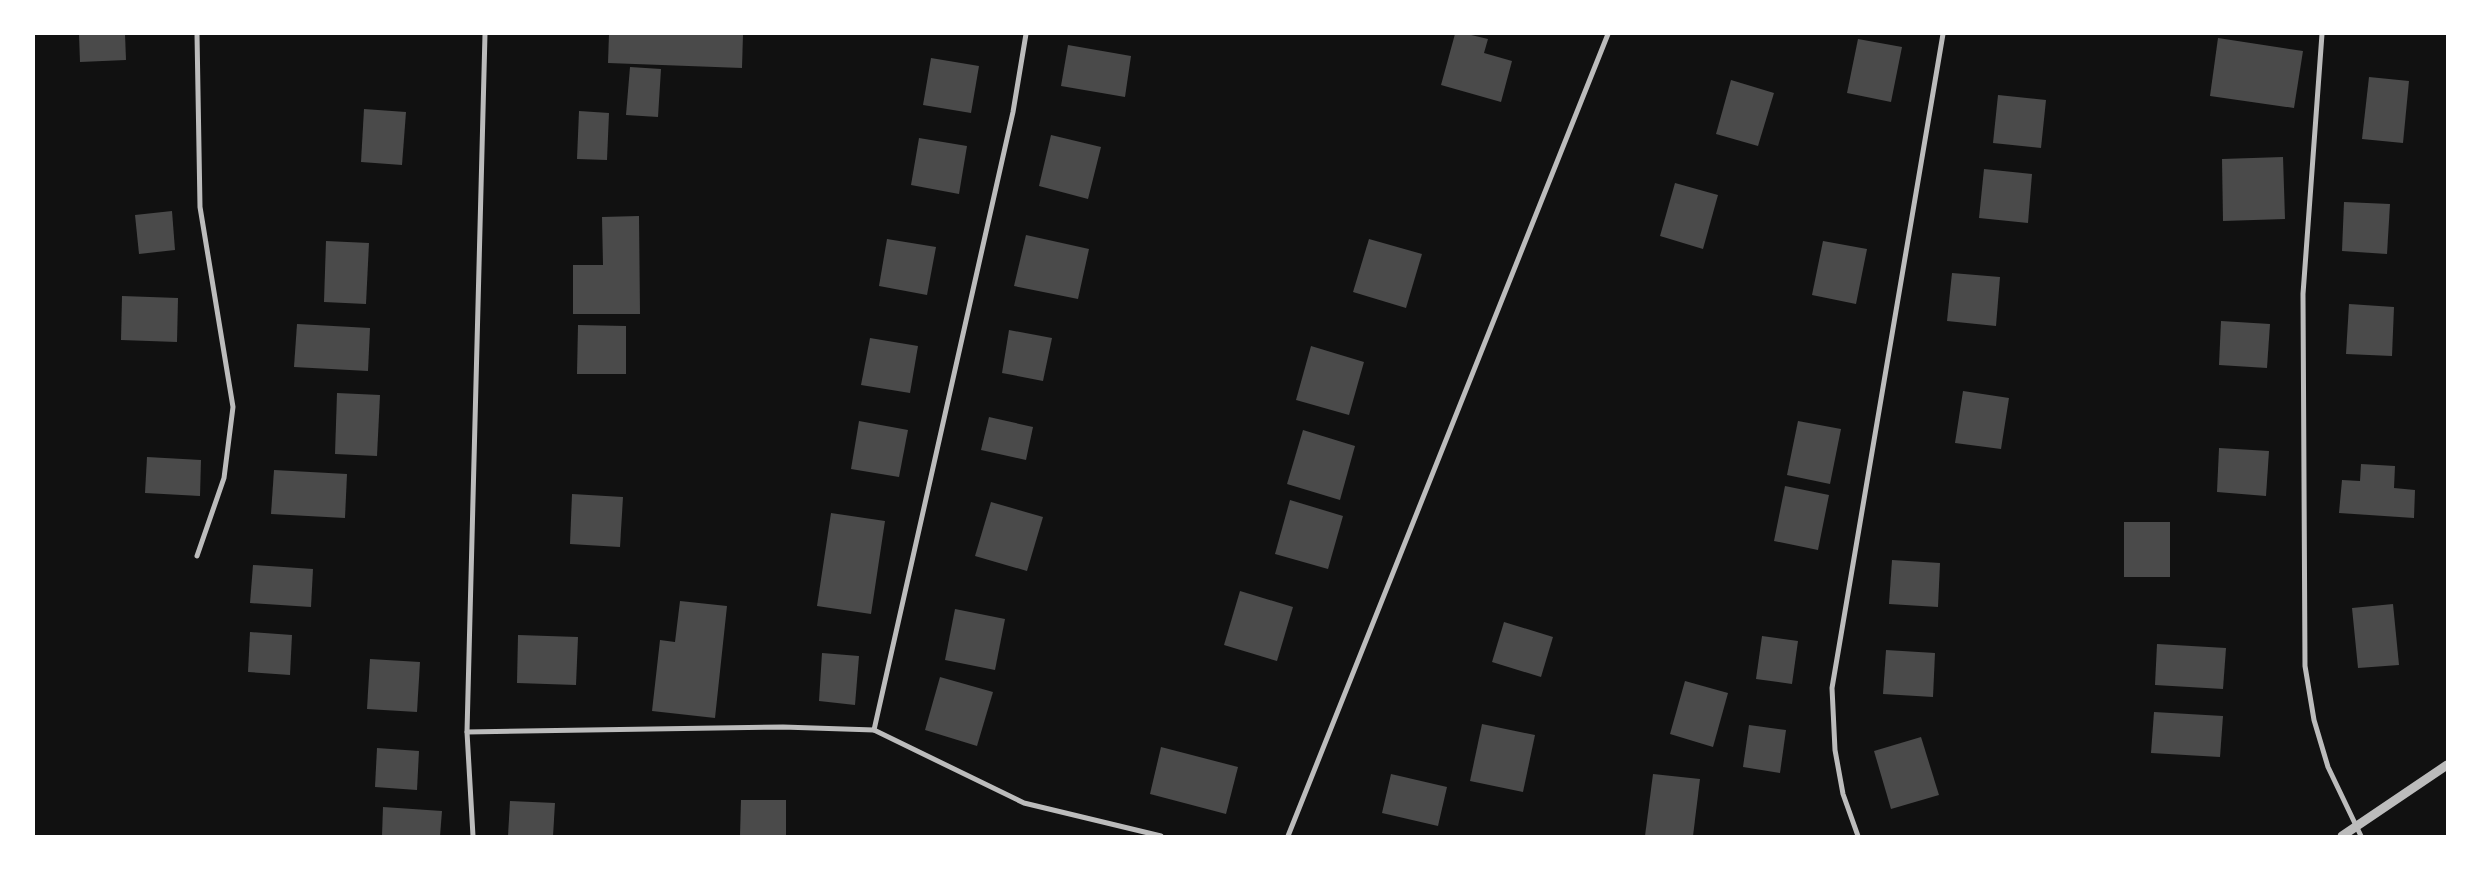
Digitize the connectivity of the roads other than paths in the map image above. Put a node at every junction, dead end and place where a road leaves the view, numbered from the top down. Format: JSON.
{"nodes":[{"id":1,"x":197,"y":34,"type":"edge"},
{"id":2,"x":484,"y":34,"type":"edge"},
{"id":3,"x":1026,"y":34,"type":"edge"},
{"id":4,"x":1608,"y":34,"type":"edge"},
{"id":5,"x":1944,"y":34,"type":"edge"},
{"id":6,"x":2322,"y":34,"type":"edge"},
{"id":7,"x":197,"y":556,"type":"dead end"},
{"id":8,"x":874,"y":730,"type":"junction"},
{"id":9,"x":467,"y":732,"type":"junction"},
{"id":10,"x":2447,"y":765,"type":"edge"},
{"id":11,"x":2357,"y":827,"type":"junction"},
{"id":12,"x":473,"y":836,"type":"edge"},
{"id":13,"x":1161,"y":836,"type":"edge"},
{"id":14,"x":1288,"y":836,"type":"edge"},
{"id":15,"x":1858,"y":836,"type":"edge"},
{"id":16,"x":2342,"y":836,"type":"edge"},
{"id":17,"x":2361,"y":836,"type":"edge"}],
"edges":[{"from":1,"to":7,"type":"street"},
{"from":2,"to":9,"type":"street"},
{"from":3,"to":8,"type":"street"},
{"from":4,"to":14,"type":"street"},
{"from":5,"to":15,"type":"street"},
{"from":6,"to":11,"type":"street"},
{"from":8,"to":9,"type":"street"},
{"from":8,"to":13,"type":"street"},
{"from":9,"to":12,"type":"street"},
{"from":10,"to":11,"type":"street"},
{"from":11,"to":16,"type":"street"},
{"from":11,"to":17,"type":"street"}]}
